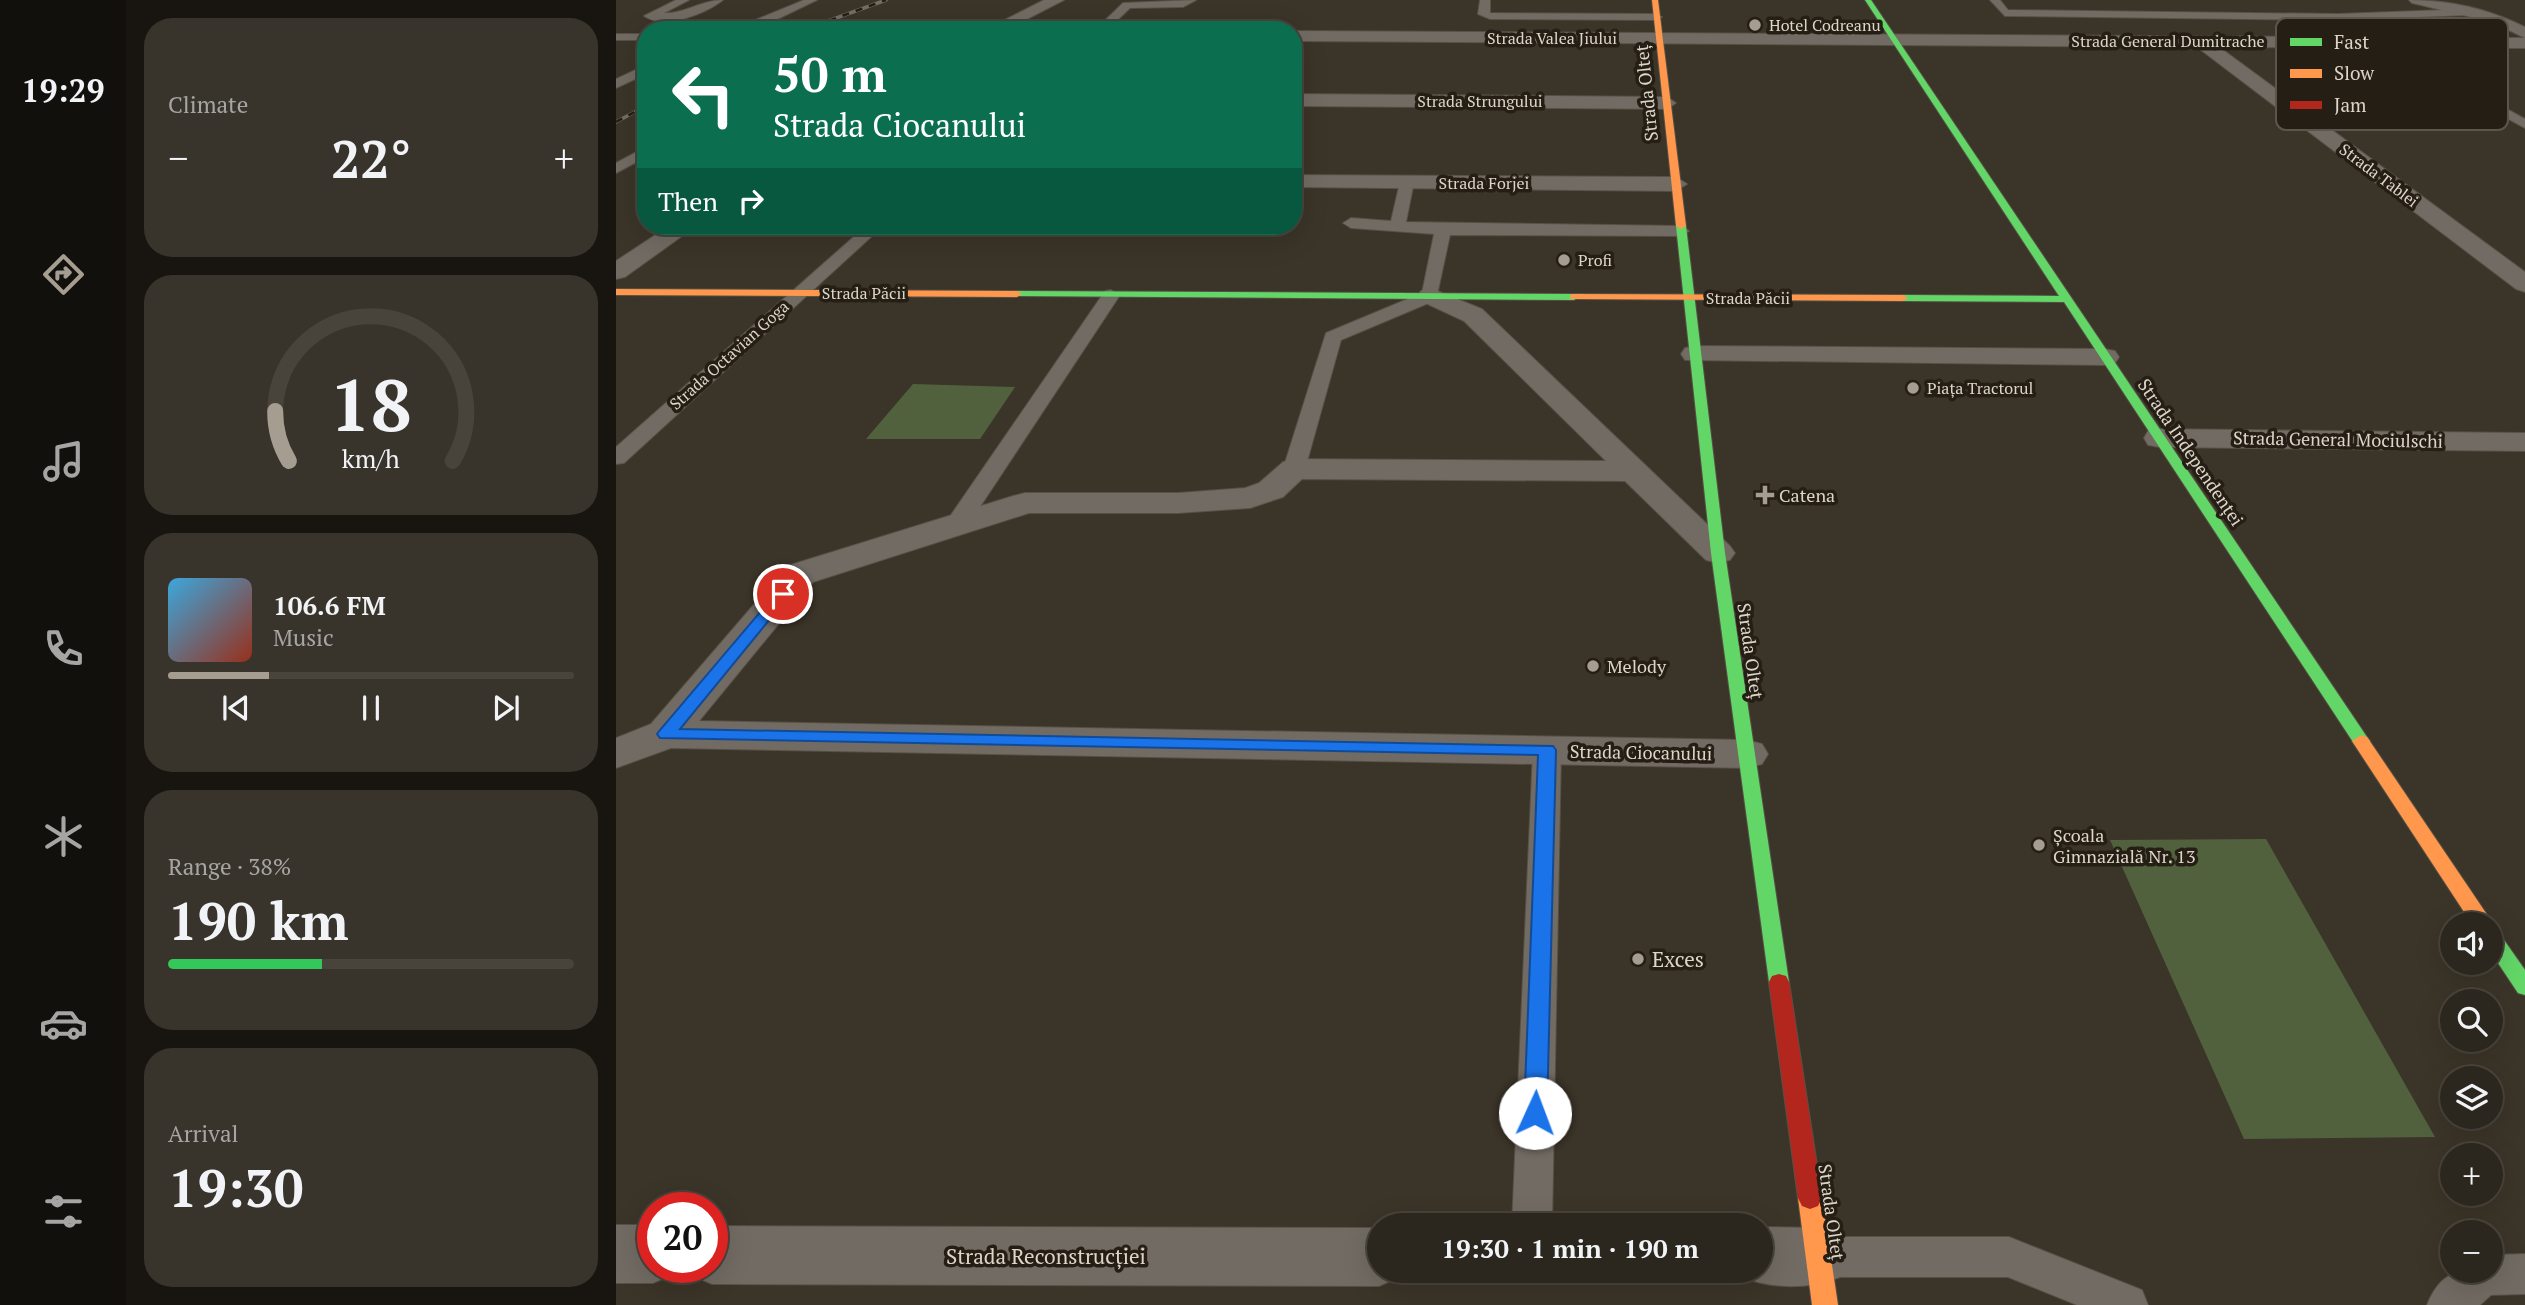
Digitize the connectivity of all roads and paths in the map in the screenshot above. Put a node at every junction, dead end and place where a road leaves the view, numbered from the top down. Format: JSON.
{"nodes":[{"id":1,"x":684,"y":0,"type":"edge"},
{"id":2,"x":718,"y":0,"type":"edge"},
{"id":3,"x":812,"y":0,"type":"edge"},
{"id":4,"x":1056,"y":0,"type":"edge"},
{"id":5,"x":1191,"y":0,"type":"edge"},
{"id":6,"x":1485,"y":0,"type":"edge"},
{"id":7,"x":1552,"y":0,"type":"edge"},
{"id":8,"x":1656,"y":0,"type":"edge"},
{"id":9,"x":1868,"y":0,"type":"edge"},
{"id":10,"x":1995,"y":0,"type":"edge"},
{"id":11,"x":2071,"y":0,"type":"edge"},
{"id":12,"x":2417,"y":0,"type":"edge"},
{"id":13,"x":2471,"y":12,"type":"junction"},
{"id":14,"x":2083,"y":13,"type":"junction"},
{"id":15,"x":1549,"y":17,"type":"junction"},
{"id":16,"x":1657,"y":17,"type":"junction"},
{"id":17,"x":2493,"y":18,"type":"edge"},
{"id":18,"x":766,"y":21,"type":"edge"},
{"id":19,"x":1012,"y":21,"type":"edge"},
{"id":20,"x":1110,"y":21,"type":"edge"},
{"id":21,"x":2508,"y":24,"type":"edge"},
{"id":22,"x":2525,"y":33,"type":"edge"},
{"id":23,"x":1302,"y":36,"type":"edge"},
{"id":24,"x":616,"y":37,"type":"edge"},
{"id":25,"x":637,"y":37,"type":"edge"},
{"id":26,"x":1660,"y":39,"type":"junction"},
{"id":27,"x":1894,"y":41,"type":"junction"},
{"id":28,"x":2116,"y":41,"type":"junction"},
{"id":29,"x":2200,"y":41,"type":"junction"},
{"id":30,"x":2276,"y":41,"type":"edge"},
{"id":31,"x":637,"y":74,"type":"edge"},
{"id":32,"x":616,"y":84,"type":"edge"},
{"id":33,"x":2276,"y":98,"type":"edge"},
{"id":34,"x":1302,"y":100,"type":"edge"},
{"id":35,"x":1667,"y":103,"type":"junction"},
{"id":36,"x":2508,"y":114,"type":"edge"},
{"id":37,"x":2525,"y":124,"type":"edge"},
{"id":38,"x":2319,"y":130,"type":"edge"},
{"id":39,"x":637,"y":156,"type":"edge"},
{"id":40,"x":616,"y":169,"type":"edge"},
{"id":41,"x":1302,"y":181,"type":"edge"},
{"id":42,"x":1407,"y":182,"type":"junction"},
{"id":43,"x":1676,"y":184,"type":"junction"},
{"id":44,"x":1351,"y":223,"type":"dead end"},
{"id":45,"x":1397,"y":228,"type":"junction"},
{"id":46,"x":1443,"y":230,"type":"junction"},
{"id":47,"x":1681,"y":230,"type":"junction"},
{"id":48,"x":671,"y":235,"type":"edge"},
{"id":49,"x":864,"y":235,"type":"edge"},
{"id":50,"x":616,"y":272,"type":"edge"},
{"id":51,"x":2525,"y":284,"type":"edge"},
{"id":52,"x":616,"y":292,"type":"edge"},
{"id":53,"x":799,"y":292,"type":"junction"},
{"id":54,"x":1111,"y":295,"type":"junction"},
{"id":55,"x":1430,"y":296,"type":"junction"},
{"id":56,"x":1688,"y":298,"type":"junction"},
{"id":57,"x":2067,"y":299,"type":"junction"},
{"id":58,"x":1695,"y":354,"type":"junction"},
{"id":59,"x":2105,"y":357,"type":"junction"},
{"id":60,"x":2159,"y":438,"type":"junction"},
{"id":61,"x":2523,"y":444,"type":"edge"},
{"id":62,"x":616,"y":457,"type":"edge"},
{"id":63,"x":1294,"y":469,"type":"junction"},
{"id":64,"x":1633,"y":471,"type":"junction"},
{"id":65,"x":954,"y":528,"type":"junction"},
{"id":66,"x":1718,"y":553,"type":"junction"},
{"id":67,"x":666,"y":734,"type":"junction"},
{"id":68,"x":1547,"y":750,"type":"junction"},
{"id":69,"x":616,"y":754,"type":"edge"},
{"id":70,"x":1747,"y":754,"type":"junction"},
{"id":71,"x":2475,"y":912,"type":"edge"},
{"id":72,"x":2503,"y":954,"type":"edge"},
{"id":73,"x":2525,"y":987,"type":"edge"},
{"id":74,"x":1532,"y":1213,"type":"edge"},
{"id":75,"x":616,"y":1254,"type":"edge"},
{"id":76,"x":637,"y":1254,"type":"edge"},
{"id":77,"x":728,"y":1255,"type":"edge"},
{"id":78,"x":1367,"y":1257,"type":"edge"},
{"id":79,"x":1773,"y":1261,"type":"edge"},
{"id":80,"x":2525,"y":1274,"type":"edge"},
{"id":81,"x":1822,"y":1281,"type":"edge"},
{"id":82,"x":2127,"y":1305,"type":"edge"},
{"id":83,"x":2448,"y":1305,"type":"edge"}],
"edges":[{"from":1,"to":2,"type":"lane"},
{"from":3,"to":18,"type":"lane"},
{"from":4,"to":19,"type":"street"},
{"from":5,"to":20,"type":"lane"},
{"from":6,"to":15,"type":"lane"},
{"from":7,"to":15,"type":"lane"},
{"from":8,"to":16,"type":"street","name":"Strada Olteț"},
{"from":9,"to":27,"type":"street","name":"Strada Independenței"},
{"from":10,"to":14,"type":"lane"},
{"from":11,"to":14,"type":"lane"},
{"from":12,"to":13,"type":"street"},
{"from":13,"to":14,"type":"lane"},
{"from":13,"to":17,"type":"street"},
{"from":14,"to":28,"type":"lane"},
{"from":15,"to":16,"type":"lane"},
{"from":16,"to":26,"type":"street","name":"Strada Olteț"},
{"from":21,"to":22,"type":"street"},
{"from":23,"to":26,"type":"street","name":"Strada Valea Jiului"},
{"from":24,"to":25,"type":"lane"},
{"from":26,"to":27,"type":"street","name":"Strada Valea Jiului"},
{"from":26,"to":35,"type":"street","name":"Strada Olteț"},
{"from":27,"to":28,"type":"street","name":"Strada General Dumitrache"},
{"from":27,"to":57,"type":"street","name":"Strada Independenței"},
{"from":28,"to":29,"type":"street","name":"Strada General Dumitrache"},
{"from":29,"to":30,"type":"street","name":"Strada General Dumitrache"},
{"from":29,"to":33,"type":"street","name":"Strada Tablei"},
{"from":31,"to":32,"type":"lane"},
{"from":34,"to":35,"type":"street","name":"Strada Strungului"},
{"from":35,"to":43,"type":"street","name":"Strada Olteț"},
{"from":36,"to":37,"type":"lane"},
{"from":38,"to":51,"type":"street","name":"Strada Tablei"},
{"from":39,"to":40,"type":"lane"},
{"from":41,"to":42,"type":"street","name":"Strada Forjei"},
{"from":42,"to":43,"type":"street","name":"Strada Forjei"},
{"from":42,"to":45,"type":"lane"},
{"from":43,"to":47,"type":"street","name":"Strada Olteț"},
{"from":44,"to":45,"type":"lane"},
{"from":45,"to":46,"type":"lane"},
{"from":46,"to":47,"type":"lane"},
{"from":46,"to":55,"type":"lane"},
{"from":47,"to":56,"type":"street","name":"Strada Olteț"},
{"from":48,"to":50,"type":"street"},
{"from":49,"to":53,"type":"lane","name":"Strada Octavian Goga"},
{"from":52,"to":53,"type":"street","name":"Strada Păcii"},
{"from":53,"to":54,"type":"street","name":"Strada Păcii"},
{"from":53,"to":62,"type":"lane","name":"Strada Octavian Goga"},
{"from":54,"to":55,"type":"street","name":"Strada Păcii"},
{"from":54,"to":65,"type":"lane"},
{"from":55,"to":56,"type":"street","name":"Strada Păcii"},
{"from":55,"to":63,"type":"lane","name":"Strada Păcii"},
{"from":55,"to":64,"type":"street"},
{"from":56,"to":57,"type":"street","name":"Strada Păcii"},
{"from":56,"to":58,"type":"street","name":"Strada Olteț"},
{"from":57,"to":59,"type":"street","name":"Strada Independenței"},
{"from":58,"to":59,"type":"street"},
{"from":58,"to":66,"type":"street","name":"Strada Olteț"},
{"from":59,"to":60,"type":"street","name":"Strada Independenței"},
{"from":60,"to":61,"type":"street","name":"Strada General Mociulschi"},
{"from":60,"to":71,"type":"street","name":"Strada Independenței"},
{"from":63,"to":64,"type":"street"},
{"from":63,"to":65,"type":"street"},
{"from":64,"to":66,"type":"street"},
{"from":65,"to":67,"type":"street"},
{"from":66,"to":70,"type":"street","name":"Strada Olteț"},
{"from":67,"to":68,"type":"street","name":"Strada Ciocanului"},
{"from":67,"to":69,"type":"street","name":"Strada Ciocanului"},
{"from":68,"to":70,"type":"street","name":"Strada Ciocanului"},
{"from":68,"to":74,"type":"lane"},
{"from":70,"to":81,"type":"street","name":"Strada Olteț"},
{"from":72,"to":73,"type":"street"},
{"from":75,"to":76,"type":"street"},
{"from":77,"to":78,"type":"street","name":"Strada Reconstrucției"},
{"from":79,"to":81,"type":"street"},
{"from":80,"to":83,"type":"lane"},
{"from":81,"to":82,"type":"lane"}]}
